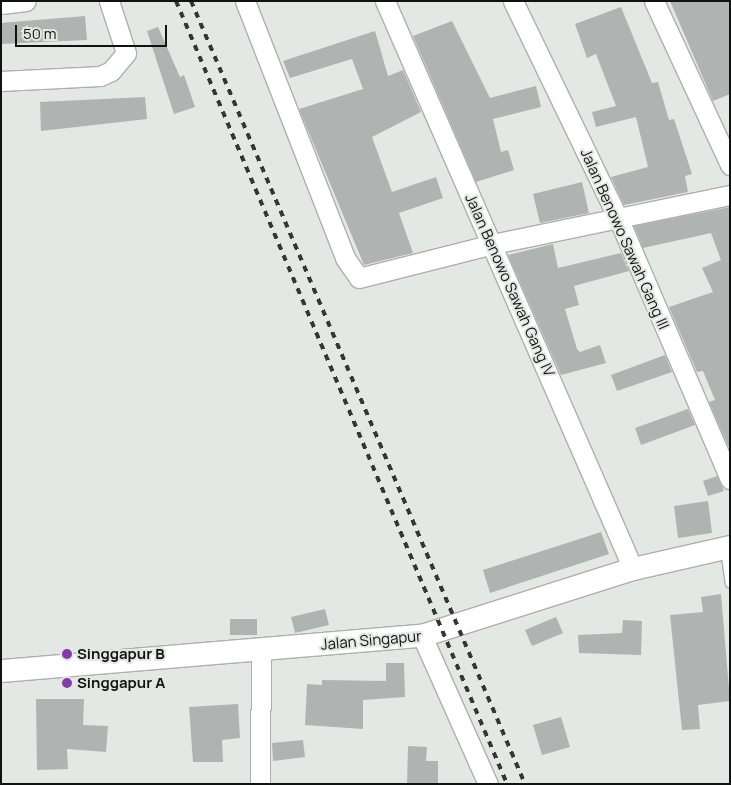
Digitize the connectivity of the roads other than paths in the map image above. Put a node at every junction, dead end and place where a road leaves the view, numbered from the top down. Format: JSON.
{"nodes":[{"id":1,"x":26,"y":1,"type":"edge"},
{"id":2,"x":109,"y":1,"type":"edge"},
{"id":3,"x":245,"y":1,"type":"edge"},
{"id":4,"x":385,"y":1,"type":"edge"},
{"id":5,"x":513,"y":1,"type":"edge"},
{"id":6,"x":654,"y":1,"type":"edge"},
{"id":7,"x":1,"y":4,"type":"edge"},
{"id":8,"x":1,"y":81,"type":"edge"},
{"id":9,"x":730,"y":165,"type":"edge"},
{"id":10,"x":730,"y":195,"type":"edge"},
{"id":11,"x":619,"y":220,"type":"junction"},
{"id":12,"x":493,"y":244,"type":"junction"},
{"id":13,"x":730,"y":479,"type":"edge"},
{"id":14,"x":727,"y":548,"type":"edge"},
{"id":15,"x":633,"y":569,"type":"junction"},
{"id":16,"x":730,"y":583,"type":"edge"},
{"id":17,"x":422,"y":636,"type":"junction"},
{"id":18,"x":261,"y":649,"type":"junction"},
{"id":19,"x":1,"y":671,"type":"edge"},
{"id":20,"x":260,"y":784,"type":"edge"},
{"id":21,"x":488,"y":784,"type":"edge"}],
"edges":[{"from":1,"to":7,"type":"street"},
{"from":2,"to":8,"type":"street"},
{"from":3,"to":12,"type":"street"},
{"from":4,"to":12,"type":"street","name":"Jalan Benowo Sawah Gang IV"},
{"from":5,"to":11,"type":"street","name":"Jalan Benowo Sawah Gang III"},
{"from":6,"to":9,"type":"street"},
{"from":10,"to":11,"type":"street"},
{"from":11,"to":12,"type":"street"},
{"from":11,"to":13,"type":"street","name":"Jalan Benowo Sawah Gang III"},
{"from":12,"to":15,"type":"street","name":"Jalan Benowo Sawah Gang IV"},
{"from":14,"to":15,"type":"street","name":"Jalan Singapur"},
{"from":14,"to":16,"type":"lane"},
{"from":15,"to":17,"type":"street","name":"Jalan Singapur"},
{"from":17,"to":18,"type":"street","name":"Jalan Singapur"},
{"from":17,"to":21,"type":"street"},
{"from":18,"to":19,"type":"street","name":"Jalan Singapur"},
{"from":18,"to":20,"type":"street"}]}
